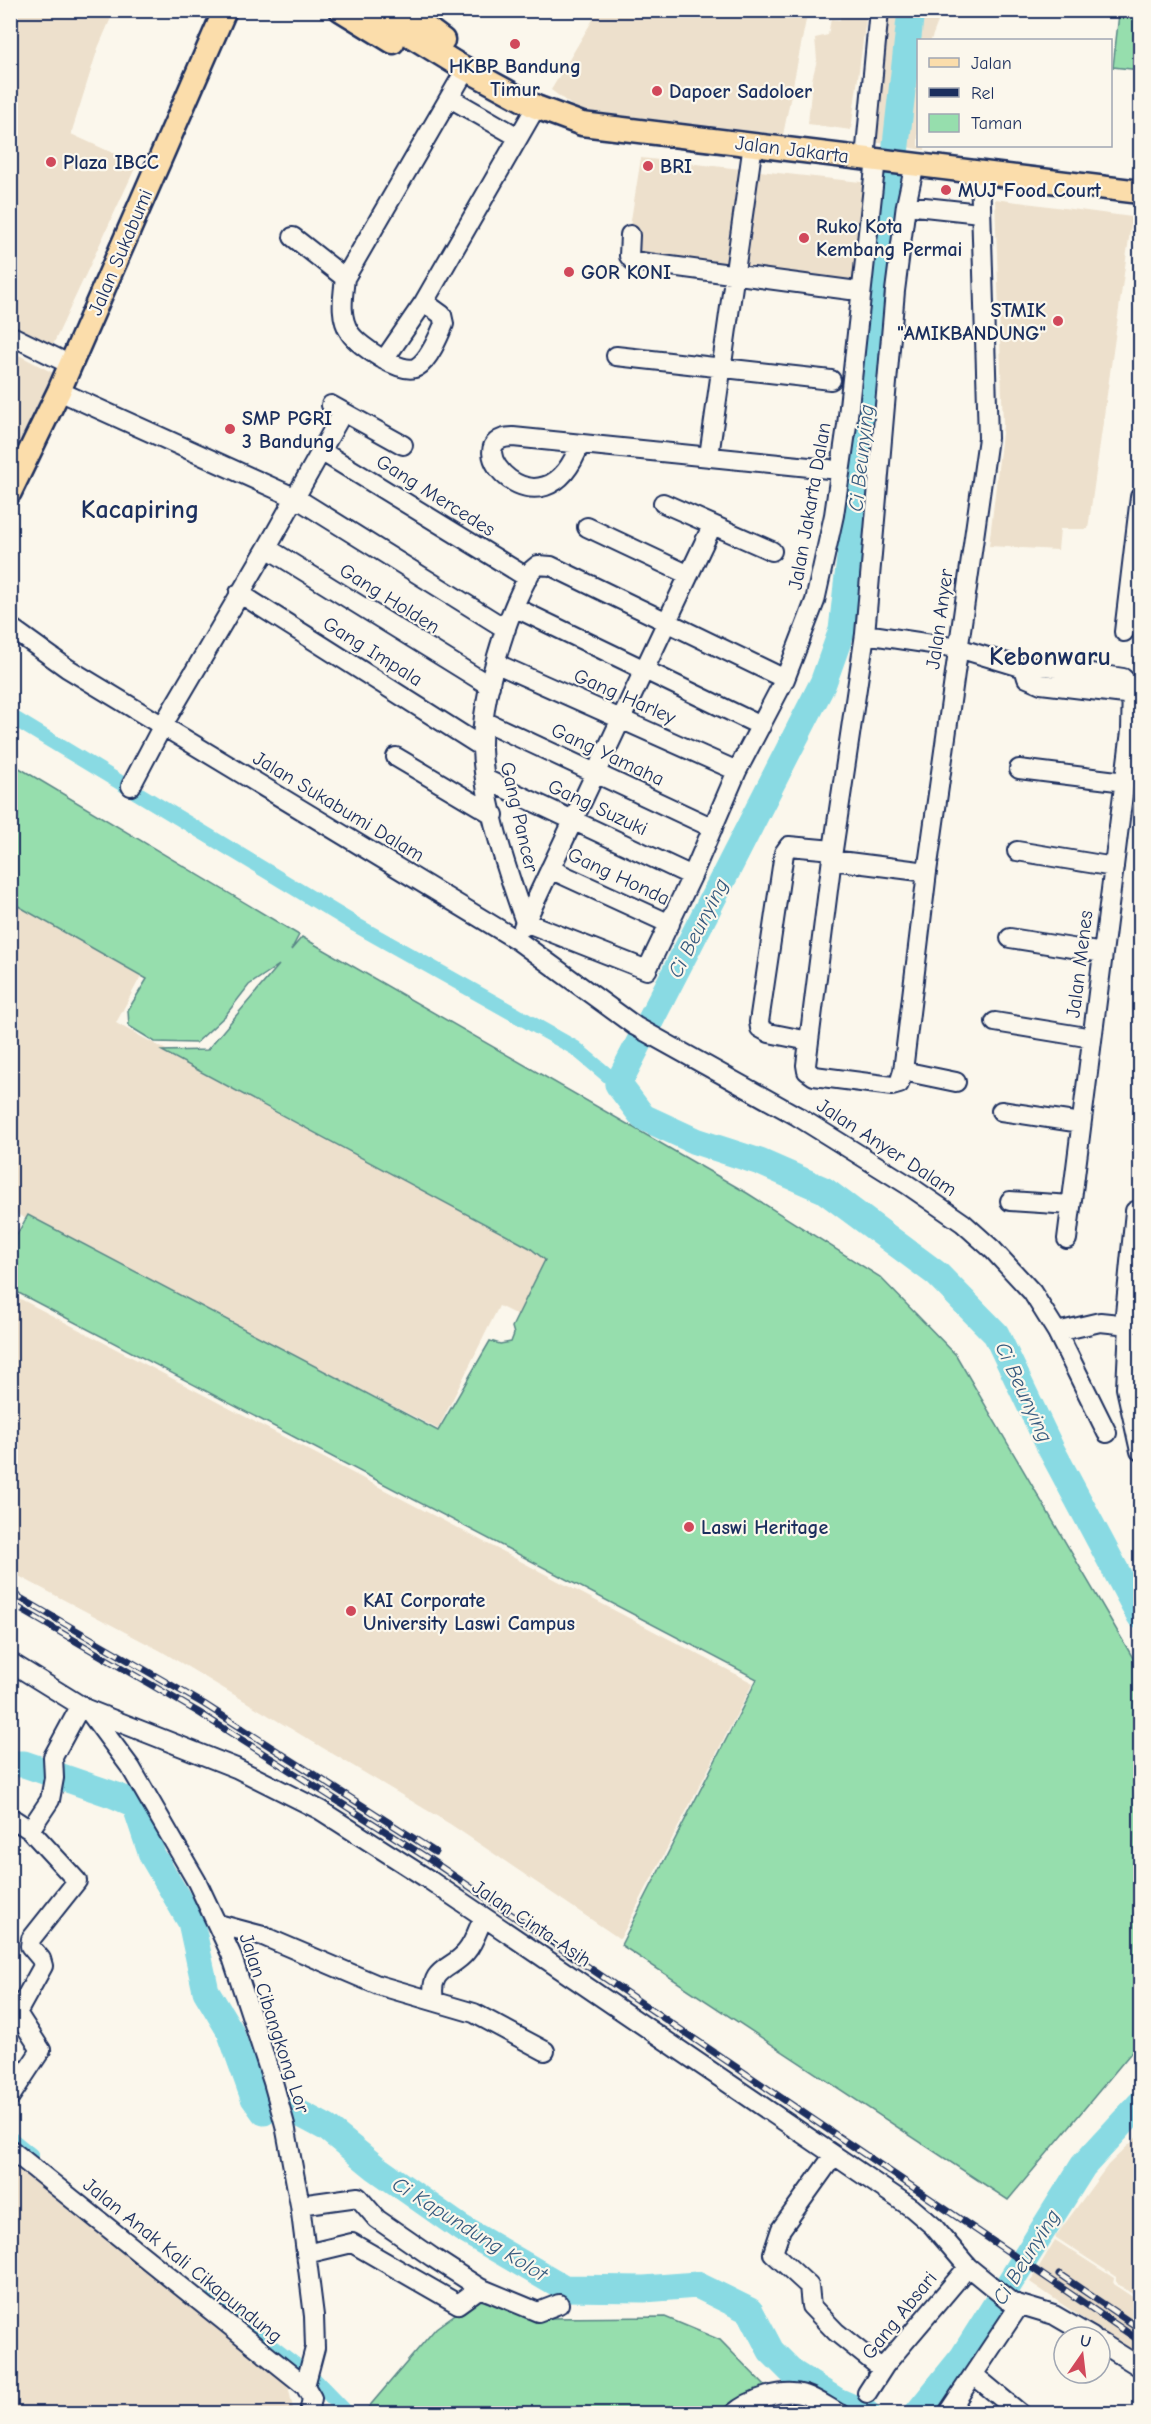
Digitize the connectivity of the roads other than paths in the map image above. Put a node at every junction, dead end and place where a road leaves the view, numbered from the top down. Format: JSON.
{"nodes":[{"id":1,"x":225,"y":10,"type":"edge"},
{"id":2,"x":341,"y":10,"type":"edge"},
{"id":3,"x":369,"y":10,"type":"edge"},
{"id":4,"x":879,"y":10,"type":"edge"},
{"id":5,"x":401,"y":19,"type":"edge"},
{"id":6,"x":462,"y":67,"type":"junction"},
{"id":7,"x":450,"y":98,"type":"junction"},
{"id":8,"x":536,"y":107,"type":"junction"},
{"id":9,"x":518,"y":136,"type":"junction"},
{"id":10,"x":753,"y":144,"type":"junction"},
{"id":11,"x":874,"y":159,"type":"junction"},
{"id":12,"x":913,"y":164,"type":"junction"},
{"id":13,"x":980,"y":172,"type":"junction"},
{"id":14,"x":1140,"y":192,"type":"edge"},
{"id":15,"x":906,"y":205,"type":"junction"},
{"id":16,"x":980,"y":213,"type":"junction"},
{"id":17,"x":630,"y":235,"type":"dead end"},
{"id":18,"x":293,"y":237,"type":"dead end"},
{"id":19,"x":735,"y":275,"type":"junction"},
{"id":20,"x":345,"y":278,"type":"junction"},
{"id":21,"x":850,"y":290,"type":"dead end"},
{"id":22,"x":424,"y":302,"type":"junction"},
{"id":23,"x":10,"y":335,"type":"edge"},
{"id":24,"x":616,"y":356,"type":"dead end"},
{"id":25,"x":384,"y":360,"type":"junction"},
{"id":26,"x":71,"y":364,"type":"junction"},
{"id":27,"x":722,"y":368,"type":"junction"},
{"id":28,"x":831,"y":381,"type":"dead end"},
{"id":29,"x":59,"y":391,"type":"junction"},
{"id":30,"x":580,"y":444,"type":"dead end"},
{"id":31,"x":403,"y":445,"type":"dead end"},
{"id":32,"x":321,"y":451,"type":"junction"},
{"id":33,"x":709,"y":456,"type":"junction"},
{"id":34,"x":829,"y":469,"type":"dead end"},
{"id":35,"x":10,"y":492,"type":"edge"},
{"id":36,"x":1140,"y":497,"type":"edge"},
{"id":37,"x":296,"y":498,"type":"junction"},
{"id":38,"x":663,"y":503,"type":"dead end"},
{"id":39,"x":712,"y":526,"type":"junction"},
{"id":40,"x":588,"y":527,"type":"dead end"},
{"id":41,"x":267,"y":548,"type":"junction"},
{"id":42,"x":772,"y":551,"type":"dead end"},
{"id":43,"x":689,"y":575,"type":"junction"},
{"id":44,"x":528,"y":578,"type":"junction"},
{"id":45,"x":239,"y":593,"type":"junction"},
{"id":46,"x":516,"y":608,"type":"junction"},
{"id":47,"x":667,"y":621,"type":"junction"},
{"id":48,"x":12,"y":629,"type":"edge"},
{"id":49,"x":506,"y":629,"type":"junction"},
{"id":50,"x":1124,"y":632,"type":"dead end"},
{"id":51,"x":865,"y":634,"type":"junction"},
{"id":52,"x":958,"y":648,"type":"junction"},
{"id":53,"x":495,"y":663,"type":"junction"},
{"id":54,"x":644,"y":669,"type":"junction"},
{"id":55,"x":785,"y":679,"type":"junction"},
{"id":56,"x":490,"y":686,"type":"junction"},
{"id":57,"x":620,"y":719,"type":"junction"},
{"id":58,"x":484,"y":721,"type":"junction"},
{"id":59,"x":163,"y":725,"type":"junction"},
{"id":60,"x":761,"y":726,"type":"junction"},
{"id":61,"x":482,"y":747,"type":"junction"},
{"id":62,"x":396,"y":757,"type":"dead end"},
{"id":63,"x":1019,"y":769,"type":"dead end"},
{"id":64,"x":737,"y":771,"type":"junction"},
{"id":65,"x":595,"y":773,"type":"junction"},
{"id":66,"x":485,"y":779,"type":"junction"},
{"id":67,"x":1125,"y":782,"type":"junction"},
{"id":68,"x":131,"y":786,"type":"dead end"},
{"id":69,"x":494,"y":815,"type":"junction"},
{"id":70,"x":572,"y":821,"type":"junction"},
{"id":71,"x":713,"y":828,"type":"junction"},
{"id":72,"x":1017,"y":851,"type":"dead end"},
{"id":73,"x":833,"y":855,"type":"junction"},
{"id":74,"x":1114,"y":867,"type":"junction"},
{"id":75,"x":550,"y":869,"type":"junction"},
{"id":76,"x":927,"y":872,"type":"junction"},
{"id":77,"x":692,"y":876,"type":"junction"},
{"id":78,"x":525,"y":922,"type":"junction"},
{"id":79,"x":670,"y":924,"type":"junction"},
{"id":80,"x":1010,"y":938,"type":"dead end"},
{"id":81,"x":517,"y":939,"type":"junction"},
{"id":82,"x":1103,"y":953,"type":"junction"},
{"id":83,"x":995,"y":1023,"type":"dead end"},
{"id":84,"x":635,"y":1026,"type":"joint"},
{"id":85,"x":1092,"y":1038,"type":"junction"},
{"id":86,"x":809,"y":1041,"type":"junction"},
{"id":87,"x":903,"y":1071,"type":"junction"},
{"id":88,"x":956,"y":1082,"type":"dead end"},
{"id":89,"x":1000,"y":1111,"type":"dead end"},
{"id":90,"x":1081,"y":1124,"type":"junction"},
{"id":91,"x":1010,"y":1201,"type":"dead end"},
{"id":92,"x":1071,"y":1204,"type":"junction"},
{"id":93,"x":1135,"y":1211,"type":"dead end"},
{"id":94,"x":1067,"y":1239,"type":"dead end"},
{"id":95,"x":1135,"y":1323,"type":"edge"},
{"id":96,"x":1057,"y":1332,"type":"junction"},
{"id":97,"x":1107,"y":1433,"type":"dead end"},
{"id":98,"x":1140,"y":1451,"type":"edge"},
{"id":99,"x":10,"y":1662,"type":"edge"},
{"id":100,"x":84,"y":1707,"type":"junction"},
{"id":101,"x":10,"y":1817,"type":"edge"},
{"id":102,"x":30,"y":1830,"type":"junction"},
{"id":103,"x":483,"y":1917,"type":"junction"},
{"id":104,"x":218,"y":1924,"type":"junction"},
{"id":105,"x":434,"y":2000,"type":"junction"},
{"id":106,"x":14,"y":2011,"type":"edge"},
{"id":107,"x":545,"y":2051,"type":"dead end"},
{"id":108,"x":10,"y":2097,"type":"edge"},
{"id":109,"x":10,"y":2149,"type":"edge"},
{"id":110,"x":834,"y":2155,"type":"junction"},
{"id":111,"x":300,"y":2205,"type":"junction"},
{"id":112,"x":306,"y":2254,"type":"junction"},
{"id":113,"x":968,"y":2267,"type":"junction"},
{"id":114,"x":480,"y":2288,"type":"junction"},
{"id":115,"x":1015,"y":2304,"type":"junction"},
{"id":116,"x":555,"y":2307,"type":"dead end"},
{"id":117,"x":1071,"y":2325,"type":"edge"},
{"id":118,"x":1112,"y":2350,"type":"edge"},
{"id":119,"x":1140,"y":2367,"type":"edge"},
{"id":120,"x":882,"y":2369,"type":"junction"},
{"id":121,"x":975,"y":2376,"type":"junction"},
{"id":122,"x":307,"y":2378,"type":"junction"},
{"id":123,"x":867,"y":2393,"type":"dead end"},
{"id":124,"x":309,"y":2413,"type":"edge"},
{"id":125,"x":733,"y":2414,"type":"edge"},
{"id":126,"x":840,"y":2414,"type":"edge"},
{"id":127,"x":947,"y":2414,"type":"edge"},
{"id":128,"x":1021,"y":2414,"type":"edge"}],
"edges":[{"from":1,"to":26,"type":"main road","name":"Jalan Sukabumi"},
{"from":2,"to":6,"type":"main road","name":"Jalan Jakarta"},
{"from":3,"to":5,"type":"main road"},
{"from":4,"to":11,"type":"street","name":"Jalan Jakarta Dalan"},
{"from":5,"to":6,"type":"main road"},
{"from":6,"to":7,"type":"street"},
{"from":6,"to":8,"type":"main road","name":"Jalan Jakarta"},
{"from":7,"to":9,"type":"street"},
{"from":7,"to":20,"type":"street"},
{"from":8,"to":9,"type":"street"},
{"from":8,"to":10,"type":"main road","name":"Jalan Jakarta"},
{"from":9,"to":22,"type":"street"},
{"from":10,"to":11,"type":"main road","name":"Jalan Jakarta"},
{"from":10,"to":19,"type":"street"},
{"from":11,"to":12,"type":"main road","name":"Jalan Jakarta"},
{"from":11,"to":55,"type":"street","name":"Jalan Jakarta Dalan"},
{"from":12,"to":13,"type":"main road","name":"Jalan Jakarta"},
{"from":12,"to":15,"type":"street"},
{"from":13,"to":14,"type":"main road","name":"Jalan Jakarta"},
{"from":13,"to":16,"type":"street","name":"Jalan Anyer"},
{"from":15,"to":16,"type":"street"},
{"from":15,"to":51,"type":"street"},
{"from":16,"to":52,"type":"street","name":"Jalan Anyer"},
{"from":17,"to":19,"type":"street"},
{"from":18,"to":20,"type":"street"},
{"from":19,"to":21,"type":"street"},
{"from":19,"to":27,"type":"street"},
{"from":20,"to":25,"type":"street"},
{"from":22,"to":25,"type":"street"},
{"from":22,"to":25,"type":"street"},
{"from":23,"to":26,"type":"street"},
{"from":24,"to":27,"type":"street"},
{"from":26,"to":29,"type":"main road","name":"Jalan Sukabumi"},
{"from":27,"to":28,"type":"street"},
{"from":27,"to":33,"type":"street"},
{"from":29,"to":35,"type":"main road","name":"Jalan Sukabumi"},
{"from":29,"to":37,"type":"street"},
{"from":30,"to":33,"type":"street"},
{"from":31,"to":32,"type":"street"},
{"from":32,"to":37,"type":"street"},
{"from":32,"to":44,"type":"street","name":"Gang Mercedes"},
{"from":33,"to":34,"type":"street"},
{"from":36,"to":50,"type":"street"},
{"from":37,"to":41,"type":"street"},
{"from":37,"to":49,"type":"street"},
{"from":38,"to":39,"type":"street"},
{"from":39,"to":42,"type":"street"},
{"from":39,"to":43,"type":"street"},
{"from":40,"to":43,"type":"street"},
{"from":41,"to":45,"type":"street"},
{"from":41,"to":56,"type":"street","name":"Gang Holden"},
{"from":43,"to":47,"type":"street"},
{"from":44,"to":46,"type":"street","name":"Gang Pancer"},
{"from":44,"to":47,"type":"street"},
{"from":45,"to":59,"type":"street"},
{"from":45,"to":61,"type":"street","name":"Gang Impala"},
{"from":46,"to":49,"type":"street","name":"Gang Pancer"},
{"from":46,"to":54,"type":"street"},
{"from":47,"to":54,"type":"street"},
{"from":47,"to":55,"type":"street"},
{"from":48,"to":59,"type":"street","name":"Jalan Sukabumi Dalam"},
{"from":49,"to":53,"type":"street","name":"Gang Pancer"},
{"from":51,"to":52,"type":"street","name":"Jalan Menes"},
{"from":51,"to":73,"type":"street"},
{"from":52,"to":67,"type":"street","name":"Jalan Menes"},
{"from":52,"to":76,"type":"street","name":"Jalan Anyer"},
{"from":53,"to":56,"type":"street","name":"Gang Pancer"},
{"from":53,"to":57,"type":"street","name":"Gang Harley"},
{"from":54,"to":57,"type":"street"},
{"from":54,"to":60,"type":"street"},
{"from":55,"to":60,"type":"street","name":"Jalan Jakarta Dalan"},
{"from":56,"to":58,"type":"street","name":"Gang Pancer"},
{"from":57,"to":64,"type":"street","name":"Gang Harley"},
{"from":57,"to":65,"type":"street"},
{"from":58,"to":61,"type":"street","name":"Gang Pancer"},
{"from":58,"to":65,"type":"street","name":"Gang Yamaha"},
{"from":59,"to":68,"type":"street"},
{"from":59,"to":81,"type":"street","name":"Jalan Sukabumi Dalam"},
{"from":60,"to":64,"type":"street","name":"Jalan Jakarta Dalan"},
{"from":61,"to":66,"type":"street","name":"Gang Pancer"},
{"from":62,"to":69,"type":"street"},
{"from":63,"to":67,"type":"street"},
{"from":64,"to":71,"type":"street","name":"Jalan Jakarta Dalan"},
{"from":65,"to":70,"type":"street"},
{"from":65,"to":71,"type":"street","name":"Gang Yamaha"},
{"from":66,"to":69,"type":"street","name":"Gang Pancer"},
{"from":66,"to":70,"type":"street","name":"Gang Suzuki"},
{"from":67,"to":74,"type":"street","name":"Jalan Menes"},
{"from":69,"to":78,"type":"street","name":"Gang Pancer"},
{"from":70,"to":75,"type":"street"},
{"from":70,"to":77,"type":"street","name":"Gang Suzuki"},
{"from":71,"to":77,"type":"street","name":"Jalan Jakarta Dalan"},
{"from":72,"to":74,"type":"street"},
{"from":73,"to":76,"type":"street"},
{"from":73,"to":86,"type":"street"},
{"from":73,"to":86,"type":"street"},
{"from":74,"to":82,"type":"street","name":"Jalan Menes"},
{"from":75,"to":78,"type":"street"},
{"from":75,"to":79,"type":"street","name":"Gang Honda"},
{"from":76,"to":87,"type":"street","name":"Jalan Anyer"},
{"from":77,"to":79,"type":"street","name":"Jalan Jakarta Dalan"},
{"from":78,"to":79,"type":"street","name":"Jalan Jakarta Dalan"},
{"from":78,"to":81,"type":"street"},
{"from":80,"to":82,"type":"street"},
{"from":81,"to":84,"type":"street","name":"Jalan Sukabumi Dalam"},
{"from":82,"to":85,"type":"street","name":"Jalan Menes"},
{"from":83,"to":85,"type":"street"},
{"from":84,"to":96,"type":"street","name":"Jalan Anyer Dalam"},
{"from":85,"to":90,"type":"street","name":"Jalan Menes"},
{"from":86,"to":87,"type":"street"},
{"from":87,"to":88,"type":"street"},
{"from":89,"to":90,"type":"street"},
{"from":90,"to":92,"type":"street","name":"Jalan Menes"},
{"from":91,"to":92,"type":"street"},
{"from":92,"to":94,"type":"street","name":"Jalan Menes"},
{"from":93,"to":95,"type":"street"},
{"from":95,"to":96,"type":"street"},
{"from":95,"to":98,"type":"street"},
{"from":96,"to":97,"type":"street","name":"Jalan Anyer Dalam"},
{"from":99,"to":100,"type":"street","name":"Jalan Cinta-Asih"},
{"from":100,"to":102,"type":"street"},
{"from":100,"to":103,"type":"street","name":"Jalan Cinta-Asih"},
{"from":100,"to":104,"type":"street","name":"Jalan Cibangkong Lor"},
{"from":101,"to":102,"type":"street"},
{"from":102,"to":106,"type":"street"},
{"from":103,"to":105,"type":"street"},
{"from":103,"to":110,"type":"street","name":"Jalan Cinta-Asih"},
{"from":104,"to":105,"type":"street"},
{"from":104,"to":111,"type":"street","name":"Jalan Cibangkong Lor"},
{"from":105,"to":107,"type":"street"},
{"from":106,"to":108,"type":"street"},
{"from":109,"to":122,"type":"street","name":"Jalan Anak Kali Cikapundung"},
{"from":110,"to":113,"type":"street","name":"Jalan Cinta-Asih"},
{"from":110,"to":120,"type":"street"},
{"from":111,"to":112,"type":"street","name":"Jalan Cibangkong Lor"},
{"from":111,"to":114,"type":"street"},
{"from":112,"to":114,"type":"street"},
{"from":112,"to":122,"type":"street","name":"Jalan Cibangkong Lor"},
{"from":113,"to":115,"type":"street","name":"Jalan Cinta-Asih"},
{"from":113,"to":120,"type":"street","name":"Gang Absari"},
{"from":114,"to":116,"type":"street"},
{"from":115,"to":117,"type":"street"},
{"from":115,"to":121,"type":"street"},
{"from":118,"to":119,"type":"street"},
{"from":120,"to":123,"type":"street","name":"Gang Absari"},
{"from":121,"to":127,"type":"street"},
{"from":121,"to":128,"type":"street"},
{"from":122,"to":124,"type":"street"},
{"from":125,"to":126,"type":"street"}]}
